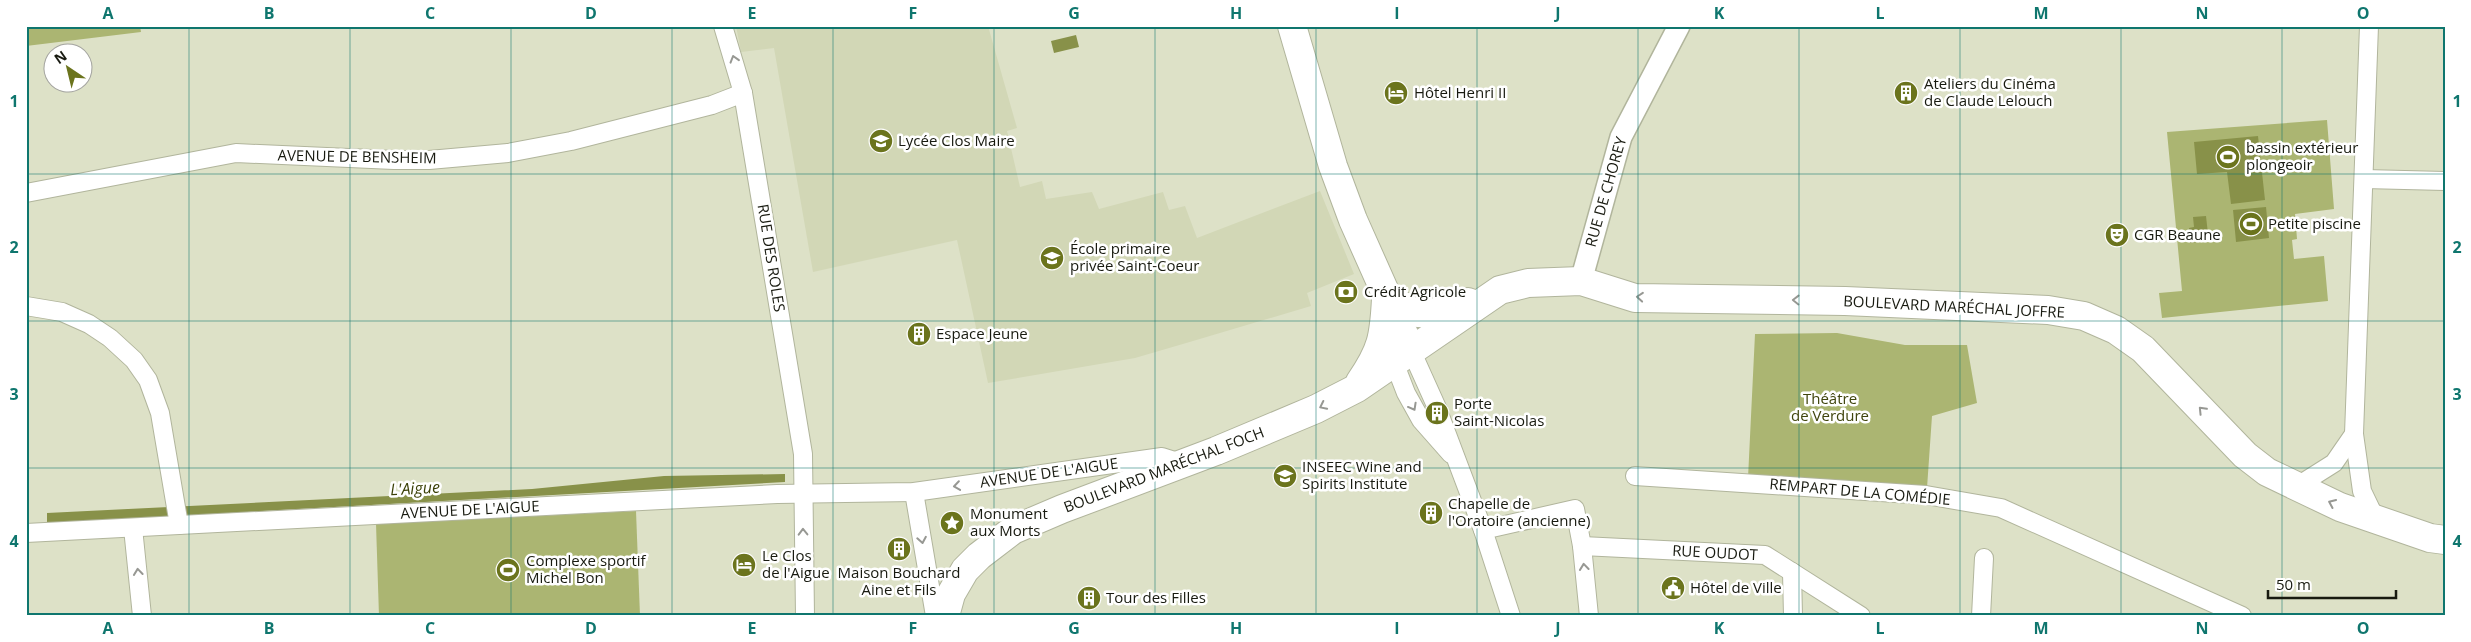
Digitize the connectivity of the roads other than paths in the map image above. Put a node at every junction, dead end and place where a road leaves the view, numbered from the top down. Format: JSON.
{"nodes":[{"id":1,"x":723,"y":26,"type":"edge"},
{"id":2,"x":1292,"y":26,"type":"edge"},
{"id":3,"x":1678,"y":26,"type":"edge"},
{"id":4,"x":2369,"y":26,"type":"edge"},
{"id":5,"x":743,"y":93,"type":"junction"},
{"id":6,"x":2364,"y":179,"type":"junction"},
{"id":7,"x":2445,"y":180,"type":"edge"},
{"id":8,"x":26,"y":193,"type":"edge"},
{"id":9,"x":1581,"y":281,"type":"junction"},
{"id":10,"x":1500,"y":290,"type":"junction"},
{"id":11,"x":1386,"y":295,"type":"junction"},
{"id":12,"x":26,"y":306,"type":"edge"},
{"id":13,"x":1384,"y":334,"type":"junction"},
{"id":14,"x":1403,"y":356,"type":"junction"},
{"id":15,"x":1357,"y":388,"type":"junction"},
{"id":16,"x":2354,"y":434,"type":"junction"},
{"id":17,"x":1457,"y":461,"type":"junction"},
{"id":18,"x":1184,"y":463,"type":"junction"},
{"id":19,"x":1635,"y":476,"type":"dead end"},
{"id":20,"x":2296,"y":487,"type":"junction"},
{"id":21,"x":914,"y":492,"type":"junction"},
{"id":22,"x":804,"y":493,"type":"junction"},
{"id":23,"x":177,"y":516,"type":"junction"},
{"id":24,"x":2376,"y":520,"type":"junction"},
{"id":25,"x":133,"y":528,"type":"junction"},
{"id":26,"x":1483,"y":530,"type":"junction"},
{"id":27,"x":26,"y":534,"type":"edge"},
{"id":28,"x":2445,"y":540,"type":"edge"},
{"id":29,"x":1582,"y":546,"type":"junction"},
{"id":30,"x":1984,"y":558,"type":"dead end"},
{"id":31,"x":928,"y":572,"type":"junction"},
{"id":32,"x":1792,"y":572,"type":"junction"},
{"id":33,"x":957,"y":583,"type":"junction"},
{"id":34,"x":142,"y":616,"type":"edge"},
{"id":35,"x":805,"y":616,"type":"edge"},
{"id":36,"x":935,"y":616,"type":"edge"},
{"id":37,"x":944,"y":616,"type":"edge"},
{"id":38,"x":1511,"y":616,"type":"edge"},
{"id":39,"x":1589,"y":616,"type":"edge"},
{"id":40,"x":1794,"y":616,"type":"edge"},
{"id":41,"x":1861,"y":616,"type":"edge"},
{"id":42,"x":1981,"y":616,"type":"edge"},
{"id":43,"x":2242,"y":616,"type":"edge"}],
"edges":[{"from":5,"to":1,"type":"street","name":"RUE DES ROLES","one_way":true},
{"from":2,"to":11,"type":"main road"},
{"from":3,"to":9,"type":"street","name":"RUE DE CHOREY"},
{"from":4,"to":6,"type":"street"},
{"from":5,"to":8,"type":"street","name":"AVENUE DE BENSHEIM"},
{"from":5,"to":22,"type":"street","name":"RUE DES ROLES"},
{"from":6,"to":7,"type":"street"},
{"from":6,"to":16,"type":"street"},
{"from":9,"to":10,"type":"main road","name":"BOULEVARD MARÉCHAL JOFFRE"},
{"from":20,"to":9,"type":"main road","name":"BOULEVARD MARÉCHAL JOFFRE","one_way":true},
{"from":10,"to":11,"type":"main road"},
{"from":10,"to":14,"type":"main road","name":"BOULEVARD MARÉCHAL JOFFRE"},
{"from":11,"to":13,"type":"main road"},
{"from":11,"to":14,"type":"main road"},
{"from":12,"to":23,"type":"street"},
{"from":13,"to":14,"type":"main road"},
{"from":13,"to":15,"type":"main road"},
{"from":14,"to":15,"type":"main road","name":"BOULEVARD MARÉCHAL FOCH"},
{"from":14,"to":17,"type":"street"},
{"from":14,"to":17,"type":"street","one_way":true},
{"from":15,"to":18,"type":"main road","name":"BOULEVARD MARÉCHAL FOCH","one_way":true},
{"from":16,"to":20,"type":"street"},
{"from":16,"to":24,"type":"street"},
{"from":17,"to":26,"type":"street"},
{"from":18,"to":21,"type":"street","name":"AVENUE DE L'AIGUE","one_way":true},
{"from":18,"to":33,"type":"main road","name":"BOULEVARD MARÉCHAL FOCH"},
{"from":19,"to":43,"type":"street","name":"REMPART DE LA COMÉDIE"},
{"from":24,"to":20,"type":"main road","name":"BOULEVARD MARÉCHAL JOFFRE","one_way":true},
{"from":21,"to":22,"type":"street","name":"AVENUE DE L'AIGUE"},
{"from":21,"to":31,"type":"street","one_way":true},
{"from":22,"to":23,"type":"street","name":"AVENUE DE L'AIGUE"},
{"from":35,"to":22,"type":"street","name":"RUE DES ROLES","one_way":true},
{"from":23,"to":25,"type":"street","name":"AVENUE DE L'AIGUE"},
{"from":24,"to":28,"type":"main road","name":"BOULEVARD MARÉCHAL JOFFRE"},
{"from":25,"to":27,"type":"street","name":"AVENUE DE L'AIGUE"},
{"from":34,"to":25,"type":"street","one_way":true},
{"from":26,"to":29,"type":"street"},
{"from":26,"to":38,"type":"street"},
{"from":29,"to":32,"type":"street","name":"RUE OUDOT"},
{"from":39,"to":29,"type":"street","one_way":true},
{"from":30,"to":42,"type":"street"},
{"from":31,"to":33,"type":"street"},
{"from":31,"to":36,"type":"street"},
{"from":32,"to":40,"type":"street"},
{"from":32,"to":41,"type":"street","name":"RUE OUDOT"},
{"from":33,"to":37,"type":"main road","name":"BOULEVARD MARÉCHAL FOCH"}]}
